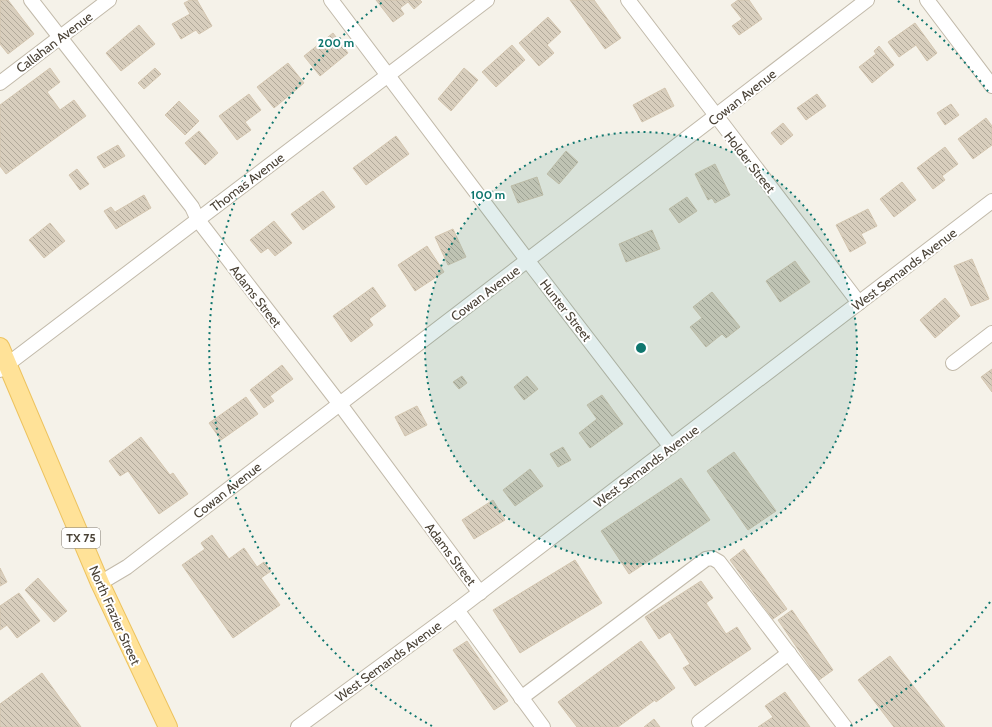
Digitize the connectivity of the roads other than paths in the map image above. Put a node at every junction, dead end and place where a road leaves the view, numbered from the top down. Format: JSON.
{"nodes":[{"id":1,"x":31,"y":0,"type":"edge"},
{"id":2,"x":109,"y":0,"type":"edge"},
{"id":3,"x":331,"y":0,"type":"edge"},
{"id":4,"x":487,"y":0,"type":"edge"},
{"id":5,"x":628,"y":0,"type":"edge"},
{"id":6,"x":867,"y":0,"type":"edge"},
{"id":7,"x":927,"y":0,"type":"edge"},
{"id":8,"x":60,"y":37,"type":"junction"},
{"id":9,"x":388,"y":75,"type":"junction"},
{"id":10,"x":0,"y":83,"type":"edge"},
{"id":11,"x":992,"y":86,"type":"edge"},
{"id":12,"x":716,"y":117,"type":"junction"},
{"id":13,"x":992,"y":201,"type":"edge"},
{"id":14,"x":198,"y":220,"type":"junction"},
{"id":15,"x":528,"y":261,"type":"junction"},
{"id":16,"x":859,"y":303,"type":"junction"},
{"id":17,"x":992,"y":333,"type":"edge"},
{"id":18,"x":0,"y":348,"type":"edge"},
{"id":19,"x":953,"y":363,"type":"dead end"},
{"id":20,"x":4,"y":367,"type":"edge"},
{"id":21,"x":339,"y":403,"type":"junction"},
{"id":22,"x":671,"y":447,"type":"junction"},
{"id":23,"x":100,"y":583,"type":"junction"},
{"id":24,"x":480,"y":592,"type":"junction"},
{"id":25,"x":457,"y":610,"type":"junction"},
{"id":26,"x":789,"y":653,"type":"junction"},
{"id":27,"x":521,"y":698,"type":"junction"},
{"id":28,"x":699,"y":722,"type":"dead end"},
{"id":29,"x":168,"y":727,"type":"edge"},
{"id":30,"x":298,"y":727,"type":"edge"},
{"id":31,"x":543,"y":727,"type":"edge"},
{"id":32,"x":846,"y":727,"type":"edge"}],
"edges":[{"from":1,"to":8,"type":"street","name":"Adams Street"},
{"from":2,"to":8,"type":"street","name":"Callahan Avenue"},
{"from":3,"to":9,"type":"street","name":"Hunter Street"},
{"from":4,"to":9,"type":"street","name":"Thomas Avenue"},
{"from":5,"to":12,"type":"street","name":"Holder Street"},
{"from":6,"to":12,"type":"street","name":"Cowan Avenue"},
{"from":7,"to":11,"type":"street"},
{"from":8,"to":10,"type":"street","name":"Callahan Avenue"},
{"from":8,"to":14,"type":"street","name":"Adams Street"},
{"from":9,"to":14,"type":"street","name":"Thomas Avenue"},
{"from":9,"to":15,"type":"street","name":"Hunter Street"},
{"from":12,"to":15,"type":"street","name":"Cowan Avenue"},
{"from":12,"to":16,"type":"street","name":"Holder Street"},
{"from":13,"to":16,"type":"street","name":"West Semands Avenue"},
{"from":14,"to":20,"type":"street","name":"Thomas Avenue"},
{"from":14,"to":21,"type":"street","name":"Adams Street"},
{"from":15,"to":21,"type":"street","name":"Cowan Avenue"},
{"from":15,"to":22,"type":"street","name":"Hunter Street"},
{"from":16,"to":22,"type":"street","name":"West Semands Avenue"},
{"from":17,"to":19,"type":"street"},
{"from":18,"to":20,"type":"main road","name":"North Frazier Street","number":"TX 75"},
{"from":20,"to":23,"type":"main road","name":"North Frazier Street","number":"TX 75"},
{"from":21,"to":23,"type":"street","name":"Cowan Avenue"},
{"from":21,"to":24,"type":"street","name":"Adams Street"},
{"from":22,"to":24,"type":"street","name":"West Semands Avenue"},
{"from":23,"to":29,"type":"main road","name":"North Frazier Street","number":"TX 75"},
{"from":24,"to":25,"type":"street","name":"West Semands Avenue"},
{"from":25,"to":27,"type":"street"},
{"from":25,"to":30,"type":"street","name":"West Semands Avenue"},
{"from":26,"to":27,"type":"street"},
{"from":26,"to":28,"type":"street"},
{"from":26,"to":32,"type":"street"},
{"from":27,"to":31,"type":"street"}]}
